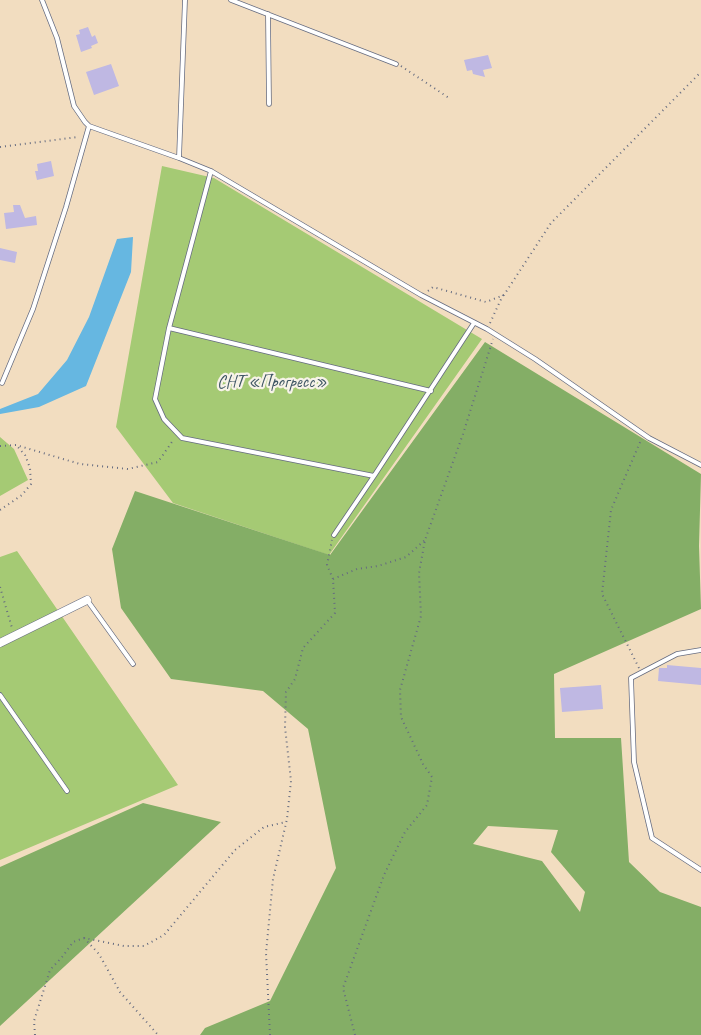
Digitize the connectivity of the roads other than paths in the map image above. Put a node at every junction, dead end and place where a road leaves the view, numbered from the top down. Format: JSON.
{"nodes":[{"id":1,"x":42,"y":0,"type":"edge"},
{"id":2,"x":185,"y":0,"type":"edge"},
{"id":3,"x":231,"y":0,"type":"edge"},
{"id":4,"x":268,"y":14,"type":"junction"},
{"id":5,"x":396,"y":64,"type":"road end"},
{"id":6,"x":269,"y":104,"type":"dead end"},
{"id":7,"x":89,"y":126,"type":"junction"},
{"id":8,"x":179,"y":158,"type":"junction"},
{"id":9,"x":211,"y":171,"type":"junction"},
{"id":10,"x":474,"y":323,"type":"junction"},
{"id":11,"x":169,"y":328,"type":"junction"},
{"id":12,"x":2,"y":383,"type":"dead end"},
{"id":13,"x":431,"y":391,"type":"junction"},
{"id":14,"x":701,"y":464,"type":"edge"},
{"id":15,"x":374,"y":476,"type":"junction"},
{"id":16,"x":334,"y":535,"type":"road end"},
{"id":17,"x":87,"y":600,"type":"joint"},
{"id":18,"x":0,"y":642,"type":"edge"},
{"id":19,"x":701,"y":650,"type":"edge"},
{"id":20,"x":133,"y":664,"type":"dead end"},
{"id":21,"x":0,"y":695,"type":"edge"},
{"id":22,"x":67,"y":791,"type":"dead end"},
{"id":23,"x":701,"y":870,"type":"edge"}],
"edges":[{"from":1,"to":7,"type":"lane"},
{"from":2,"to":8,"type":"lane"},
{"from":3,"to":4,"type":"lane"},
{"from":4,"to":5,"type":"lane"},
{"from":4,"to":6,"type":"lane"},
{"from":7,"to":8,"type":"lane"},
{"from":7,"to":12,"type":"lane"},
{"from":8,"to":9,"type":"lane"},
{"from":9,"to":10,"type":"lane"},
{"from":9,"to":11,"type":"lane"},
{"from":10,"to":13,"type":"lane"},
{"from":10,"to":14,"type":"lane"},
{"from":11,"to":13,"type":"lane"},
{"from":11,"to":15,"type":"lane"},
{"from":13,"to":15,"type":"lane"},
{"from":15,"to":16,"type":"lane"},
{"from":17,"to":18,"type":"street"},
{"from":17,"to":20,"type":"lane"},
{"from":19,"to":23,"type":"lane"},
{"from":21,"to":22,"type":"lane"}]}
